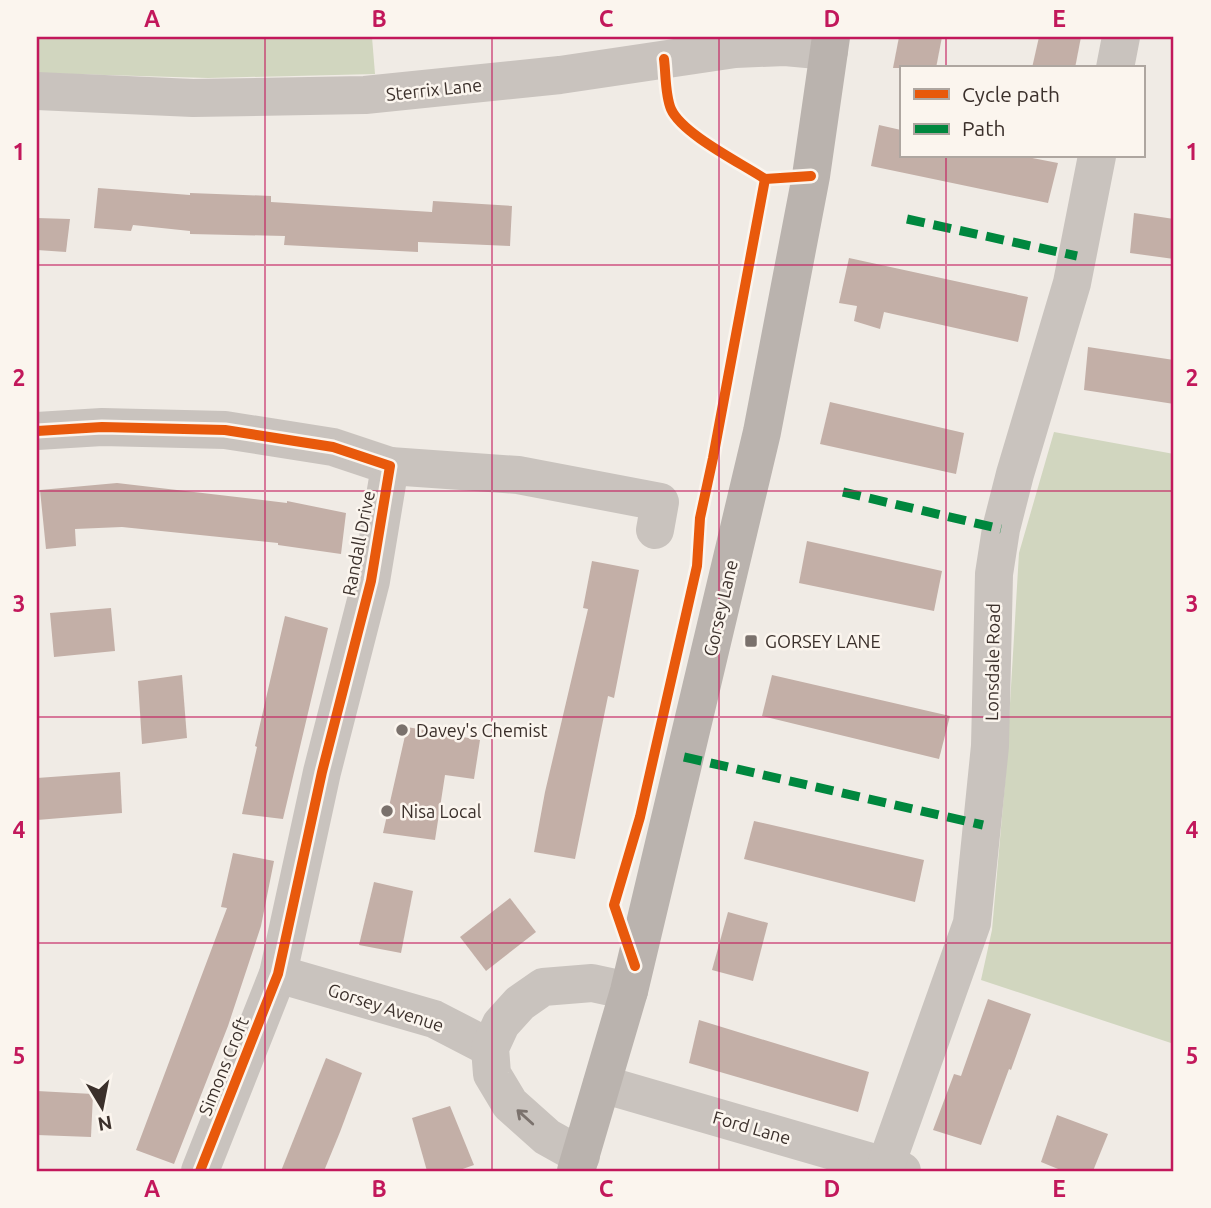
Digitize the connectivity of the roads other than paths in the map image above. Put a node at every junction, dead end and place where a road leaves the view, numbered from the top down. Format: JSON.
{"nodes":[{"id":1,"x":1121,"y":37,"type":"edge"},
{"id":2,"x":830,"y":44,"type":"edge"},
{"id":3,"x":1115,"y":66,"type":"edge"},
{"id":4,"x":37,"y":91,"type":"edge"},
{"id":5,"x":1097,"y":158,"type":"edge"},
{"id":6,"x":37,"y":431,"type":"edge"},
{"id":7,"x":390,"y":466,"type":"junction"},
{"id":8,"x":660,"y":502,"type":"dead end"},
{"id":9,"x":278,"y":974,"type":"junction"},
{"id":10,"x":629,"y":991,"type":"junction"},
{"id":11,"x":490,"y":1048,"type":"junction"},
{"id":12,"x":602,"y":1084,"type":"junction"},
{"id":13,"x":578,"y":1163,"type":"edge"},
{"id":14,"x":894,"y":1168,"type":"edge"},
{"id":15,"x":200,"y":1171,"type":"edge"}],
"edges":[{"from":1,"to":3,"type":"street"},
{"from":2,"to":4,"type":"street","name":"Sterrix Lane"},
{"from":2,"to":10,"type":"main road","name":"Gorsey Lane"},
{"from":5,"to":14,"type":"street","name":"Lonsdale Road"},
{"from":6,"to":7,"type":"street"},
{"from":7,"to":8,"type":"street"},
{"from":7,"to":9,"type":"street","name":"Randall Drive"},
{"from":9,"to":11,"type":"street","name":"Gorsey Avenue"},
{"from":9,"to":15,"type":"street","name":"Simons Croft"},
{"from":10,"to":11,"type":"street"},
{"from":10,"to":12,"type":"main road","name":"Gorsey Lane"},
{"from":13,"to":11,"type":"street","one_way":true},
{"from":12,"to":13,"type":"main road","name":"Gorsey Lane"},
{"from":12,"to":14,"type":"street","name":"Ford Lane"}]}
